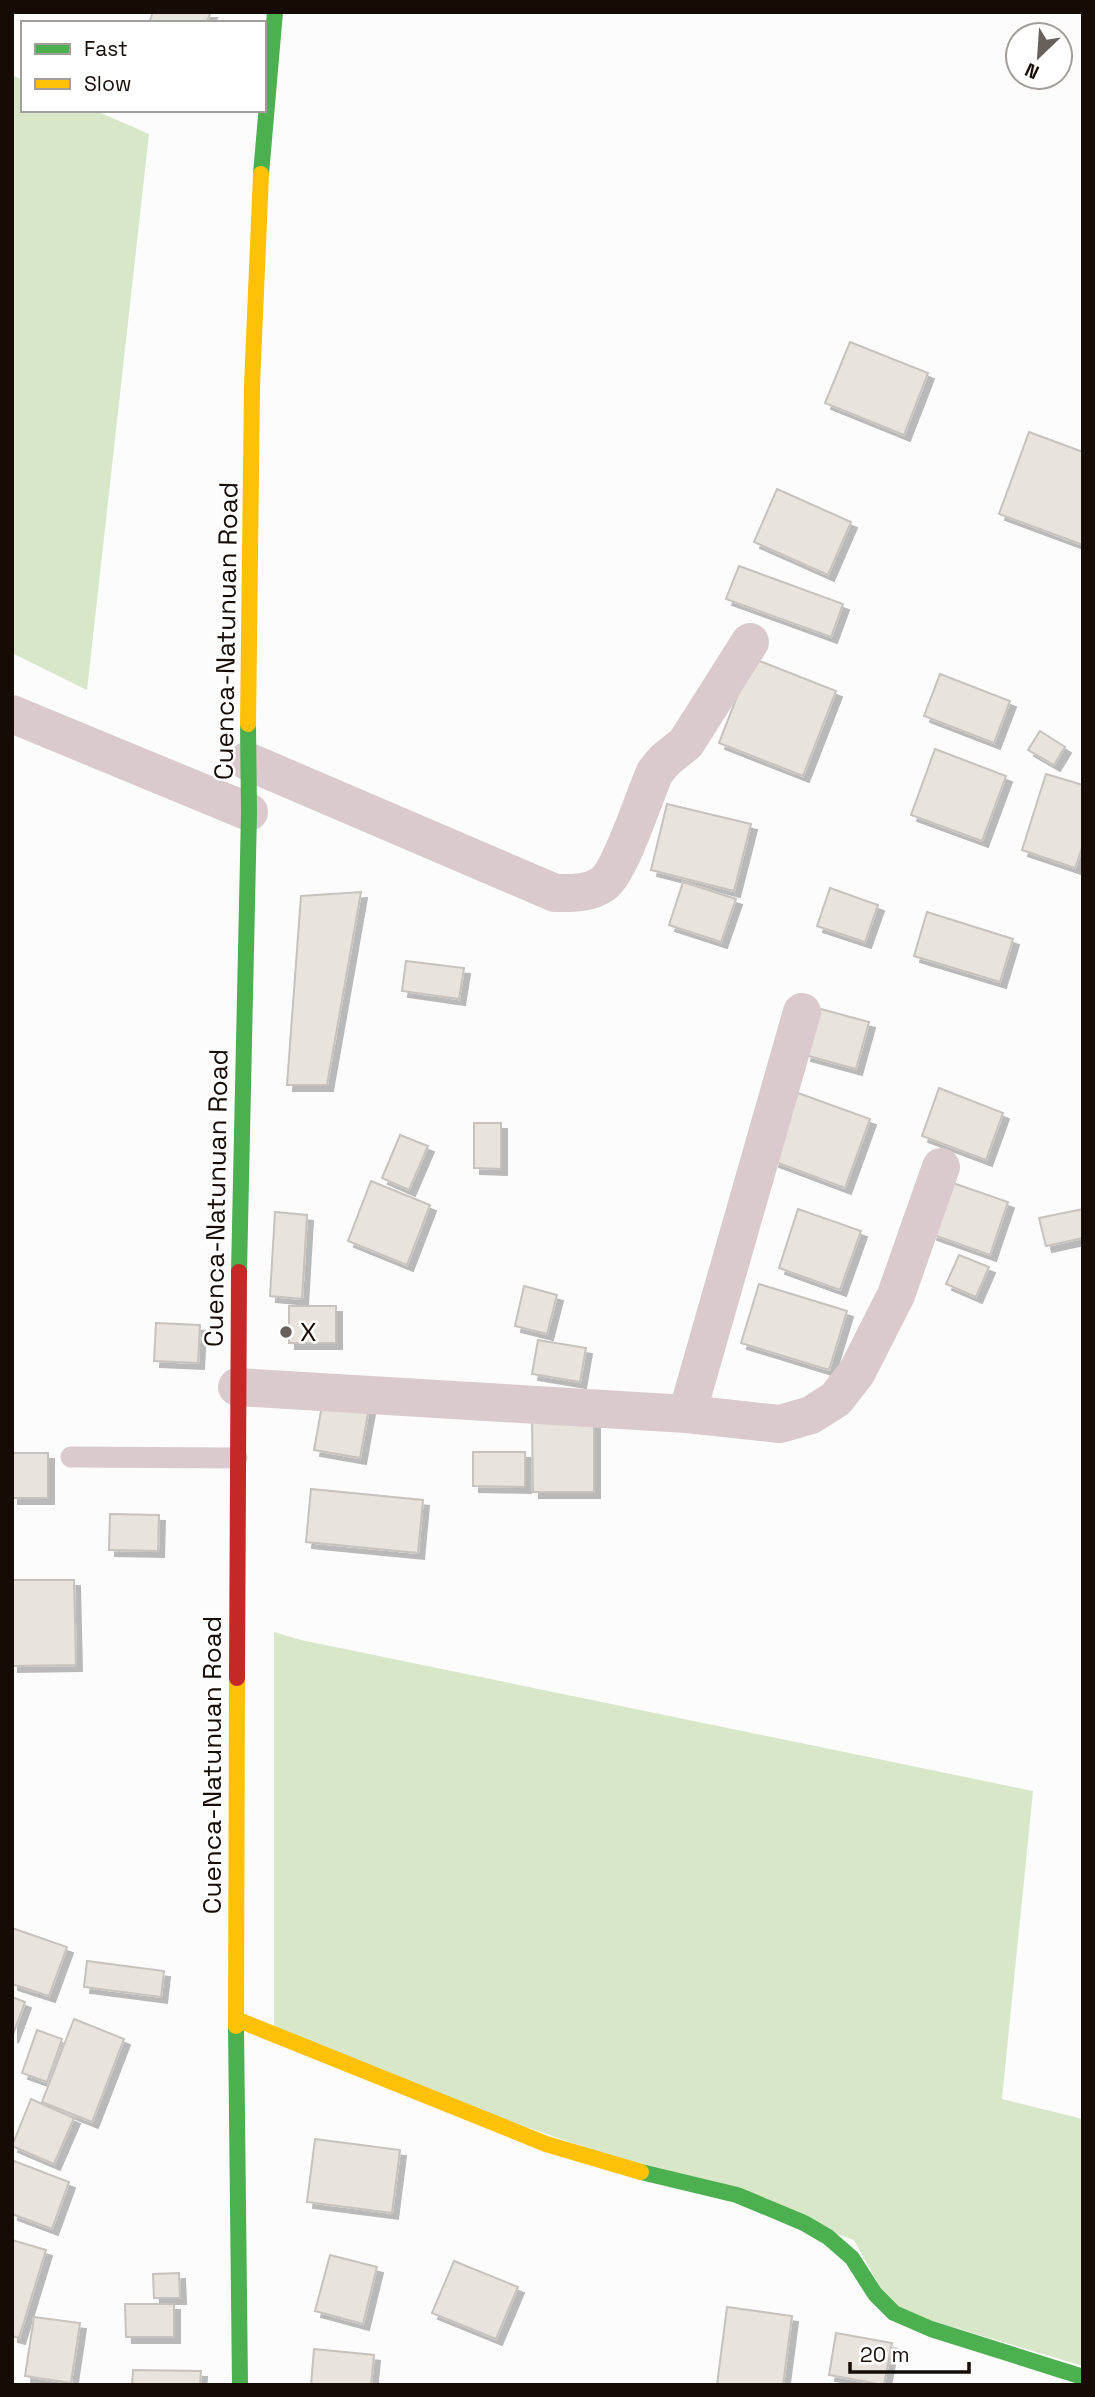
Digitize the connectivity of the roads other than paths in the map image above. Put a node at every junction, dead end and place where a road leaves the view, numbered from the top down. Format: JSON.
{"nodes":[{"id":1,"x":275,"y":12,"type":"edge"},
{"id":2,"x":266,"y":105,"type":"edge"},
{"id":3,"x":266,"y":112,"type":"edge"},
{"id":4,"x":750,"y":642,"type":"dead end"},
{"id":5,"x":12,"y":715,"type":"edge"},
{"id":6,"x":247,"y":761,"type":"junction"},
{"id":7,"x":249,"y":812,"type":"junction"},
{"id":8,"x":802,"y":1013,"type":"dead end"},
{"id":9,"x":941,"y":1167,"type":"dead end"},
{"id":10,"x":237,"y":1387,"type":"junction"},
{"id":11,"x":687,"y":1414,"type":"junction"},
{"id":12,"x":71,"y":1457,"type":"dead end"},
{"id":13,"x":237,"y":1458,"type":"junction"},
{"id":14,"x":236,"y":2019,"type":"junction"},
{"id":15,"x":1083,"y":2378,"type":"edge"},
{"id":16,"x":240,"y":2385,"type":"edge"}],
"edges":[{"from":1,"to":2,"type":"main road","name":"Cuenca-Natunuan Road"},
{"from":3,"to":6,"type":"main road","name":"Cuenca-Natunuan Road"},
{"from":4,"to":6,"type":"street"},
{"from":5,"to":7,"type":"street"},
{"from":6,"to":7,"type":"main road","name":"Cuenca-Natunuan Road"},
{"from":7,"to":10,"type":"main road","name":"Cuenca-Natunuan Road"},
{"from":8,"to":11,"type":"street"},
{"from":9,"to":11,"type":"street"},
{"from":10,"to":11,"type":"street"},
{"from":10,"to":13,"type":"main road","name":"Cuenca-Natunuan Road"},
{"from":12,"to":13,"type":"lane"},
{"from":13,"to":14,"type":"main road","name":"Cuenca-Natunuan Road"},
{"from":14,"to":15,"type":"main road"},
{"from":14,"to":16,"type":"main road","name":"Cuenca-Natunuan Road"}]}
